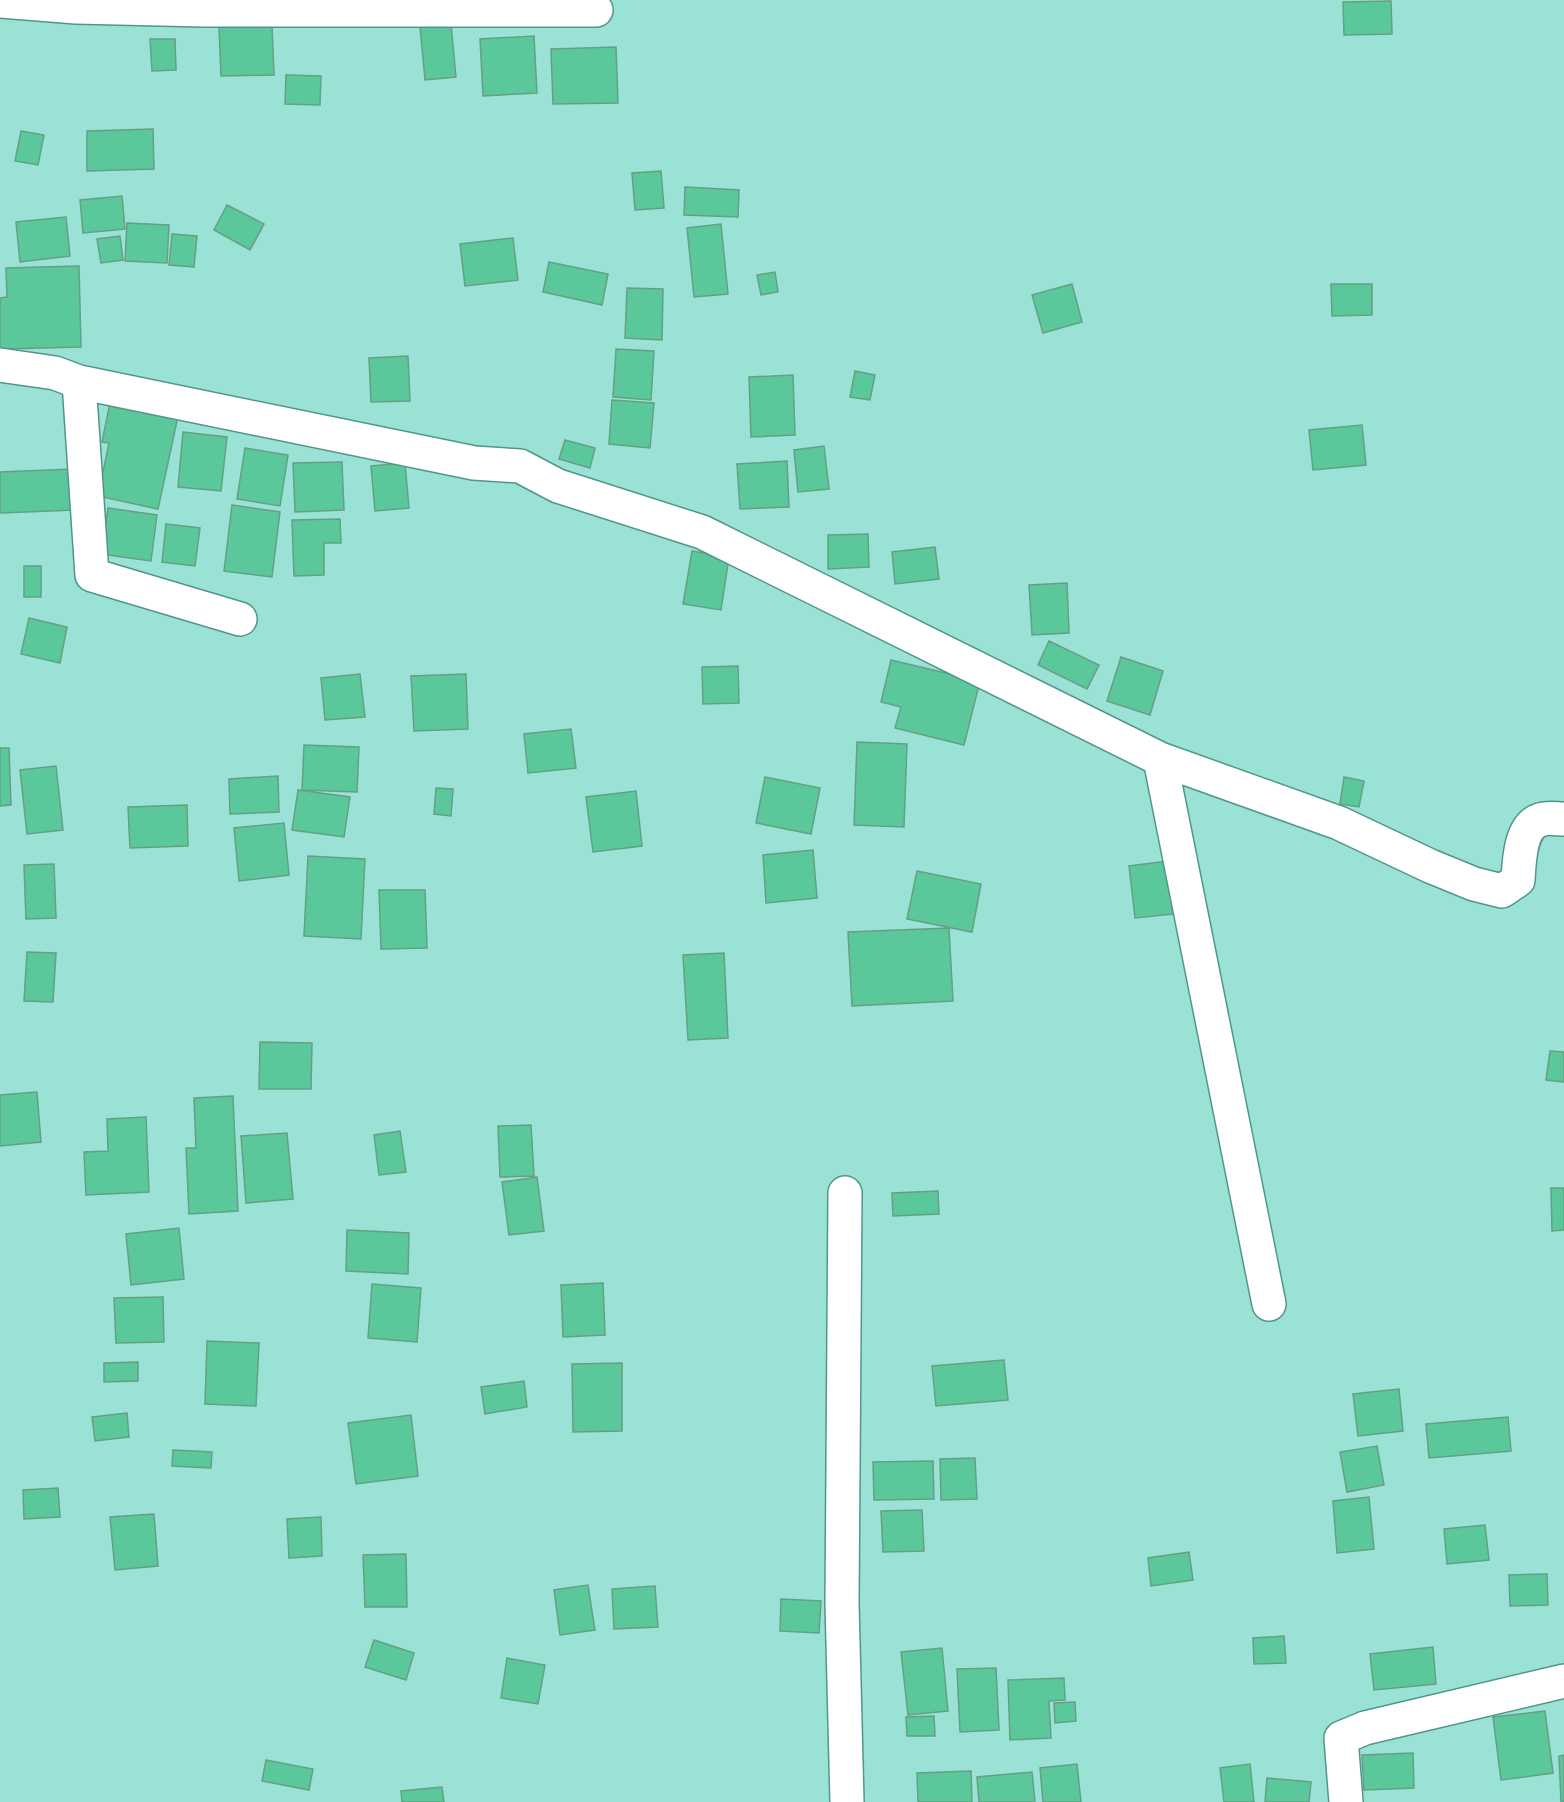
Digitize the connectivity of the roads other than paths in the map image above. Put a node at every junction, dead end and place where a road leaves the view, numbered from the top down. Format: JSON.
{"nodes":[{"id":1,"x":0,"y":1,"type":"edge"},
{"id":2,"x":204,"y":5,"type":"edge"},
{"id":3,"x":596,"y":10,"type":"dead end"},
{"id":4,"x":0,"y":365,"type":"edge"},
{"id":5,"x":79,"y":382,"type":"junction"},
{"id":6,"x":240,"y":619,"type":"dead end"},
{"id":7,"x":1160,"y":759,"type":"junction"},
{"id":8,"x":1564,"y":819,"type":"edge"},
{"id":9,"x":845,"y":1193,"type":"dead end"},
{"id":10,"x":1269,"y":1304,"type":"dead end"},
{"id":11,"x":1564,"y":1681,"type":"edge"},
{"id":12,"x":848,"y":1802,"type":"edge"},
{"id":13,"x":1346,"y":1802,"type":"edge"}],
"edges":[{"from":1,"to":2,"type":"street"},
{"from":2,"to":3,"type":"street"},
{"from":4,"to":5,"type":"street"},
{"from":5,"to":6,"type":"street"},
{"from":5,"to":7,"type":"street"},
{"from":7,"to":8,"type":"street"},
{"from":7,"to":10,"type":"street"},
{"from":9,"to":12,"type":"street"},
{"from":11,"to":13,"type":"street"}]}
